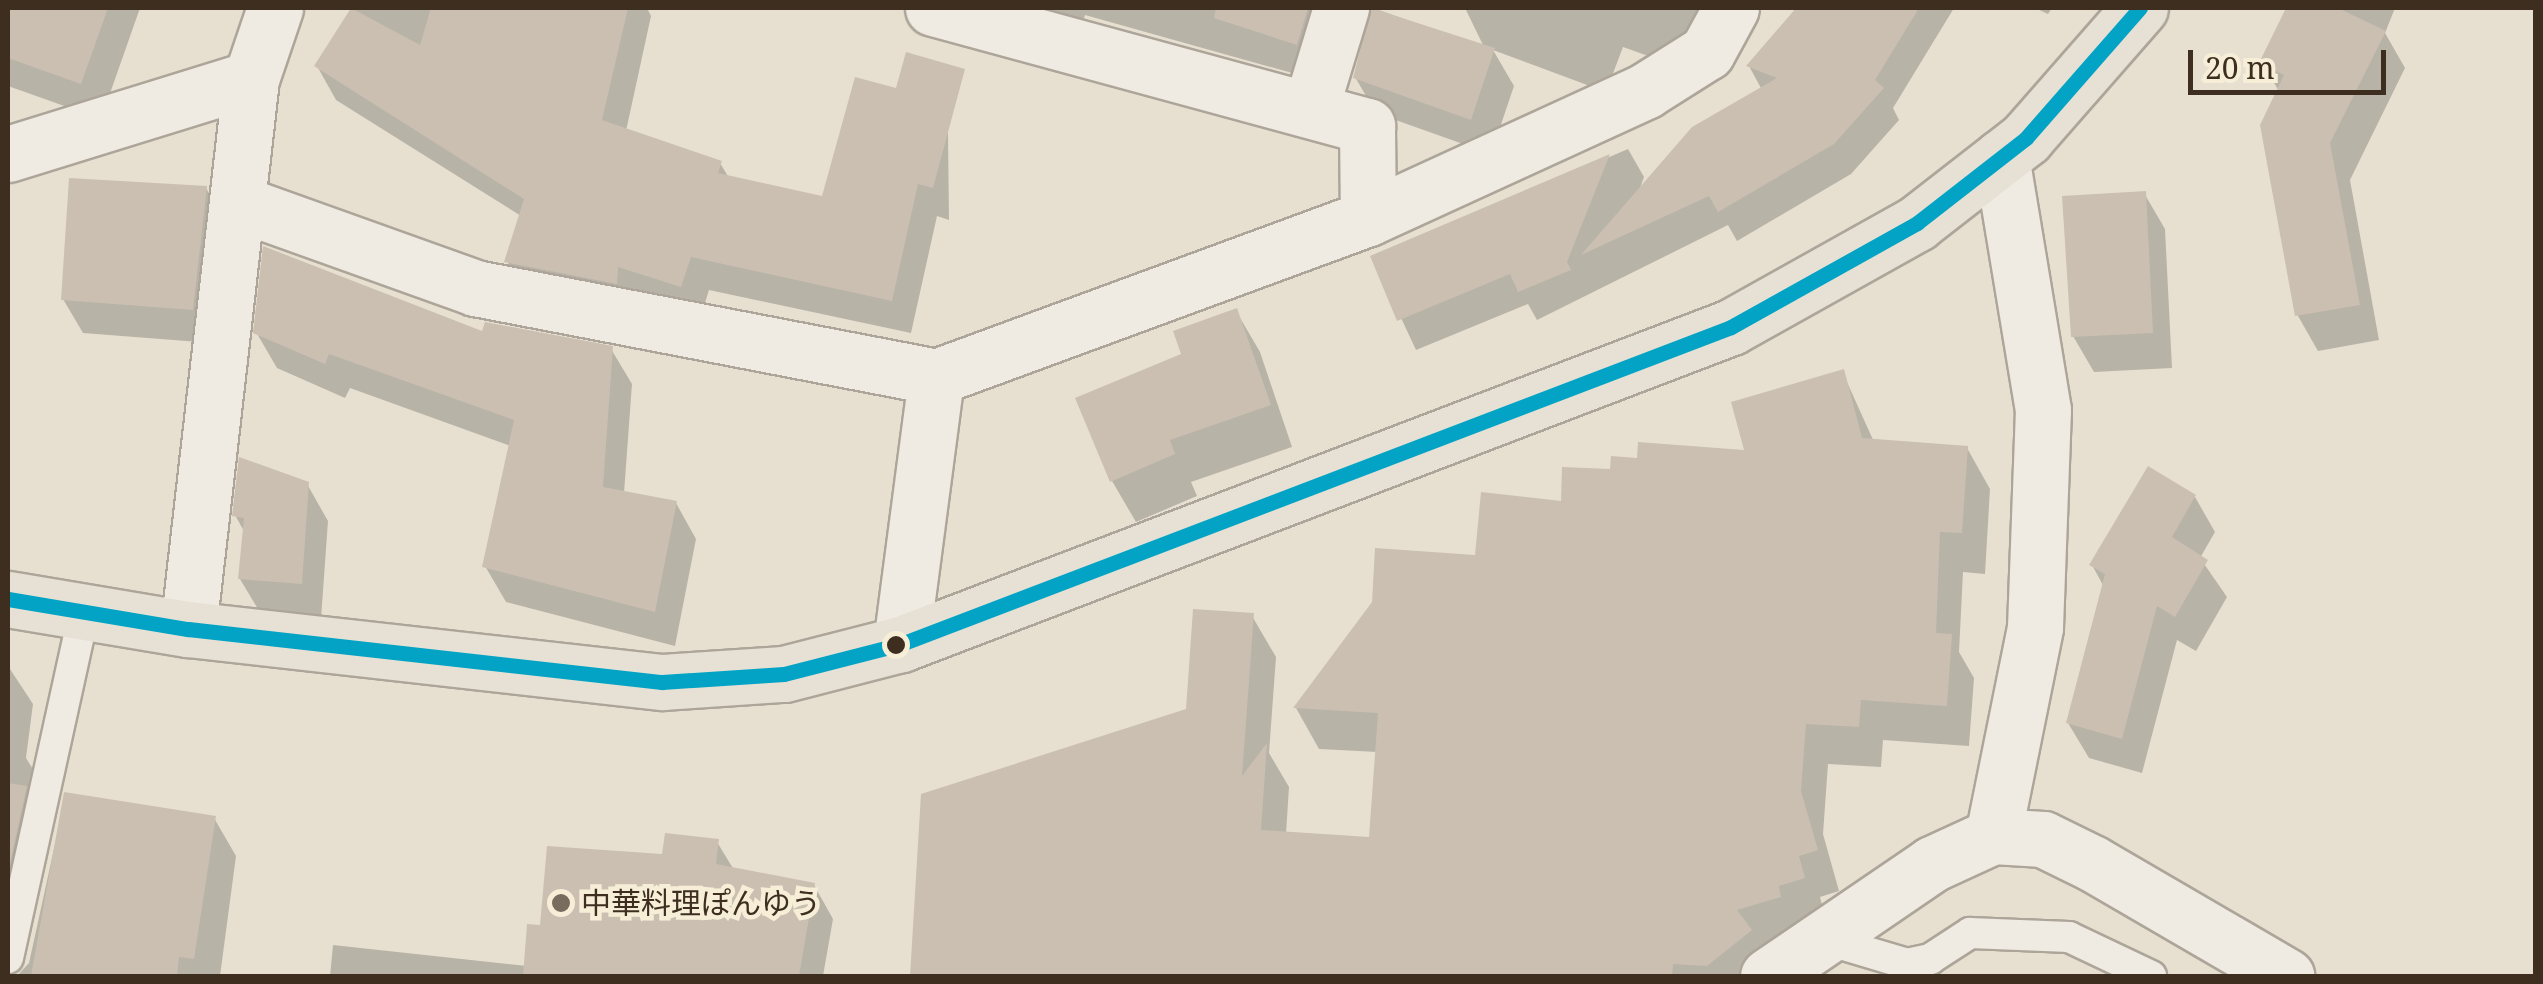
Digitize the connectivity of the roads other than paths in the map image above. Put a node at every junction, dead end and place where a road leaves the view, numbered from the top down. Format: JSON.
{"nodes":[{"id":1,"x":275,"y":8,"type":"edge"},
{"id":2,"x":938,"y":8,"type":"edge"},
{"id":3,"x":1341,"y":8,"type":"edge"},
{"id":4,"x":1730,"y":8,"type":"edge"},
{"id":5,"x":2140,"y":8,"type":"edge"},
{"id":6,"x":251,"y":79,"type":"junction"},
{"id":7,"x":1310,"y":110,"type":"junction"},
{"id":8,"x":8,"y":154,"type":"edge"},
{"id":9,"x":2002,"y":158,"type":"junction"},
{"id":10,"x":238,"y":203,"type":"junction"},
{"id":11,"x":1368,"y":218,"type":"junction"},
{"id":12,"x":936,"y":377,"type":"junction"},
{"id":13,"x":8,"y":599,"type":"edge"},
{"id":14,"x":84,"y":612,"type":"junction"},
{"id":15,"x":188,"y":629,"type":"junction"},
{"id":16,"x":901,"y":644,"type":"junction"},
{"id":17,"x":1993,"y":836,"type":"junction"},
{"id":18,"x":1820,"y":938,"type":"junction"},
{"id":19,"x":8,"y":958,"type":"edge"},
{"id":20,"x":1768,"y":976,"type":"edge"},
{"id":21,"x":2151,"y":976,"type":"edge"},
{"id":22,"x":2286,"y":976,"type":"edge"}],
"edges":[{"from":1,"to":6,"type":"street"},
{"from":2,"to":7,"type":"street"},
{"from":3,"to":7,"type":"street"},
{"from":4,"to":11,"type":"street"},
{"from":5,"to":9,"type":"main road"},
{"from":6,"to":8,"type":"street"},
{"from":6,"to":10,"type":"street"},
{"from":7,"to":11,"type":"street"},
{"from":9,"to":16,"type":"main road"},
{"from":9,"to":17,"type":"street"},
{"from":10,"to":12,"type":"street"},
{"from":10,"to":15,"type":"street"},
{"from":11,"to":12,"type":"street"},
{"from":12,"to":16,"type":"street"},
{"from":13,"to":14,"type":"main road"},
{"from":14,"to":15,"type":"main road"},
{"from":14,"to":19,"type":"lane"},
{"from":15,"to":16,"type":"main road"},
{"from":17,"to":18,"type":"street"},
{"from":17,"to":22,"type":"street"},
{"from":18,"to":20,"type":"street"},
{"from":18,"to":21,"type":"lane"}]}
